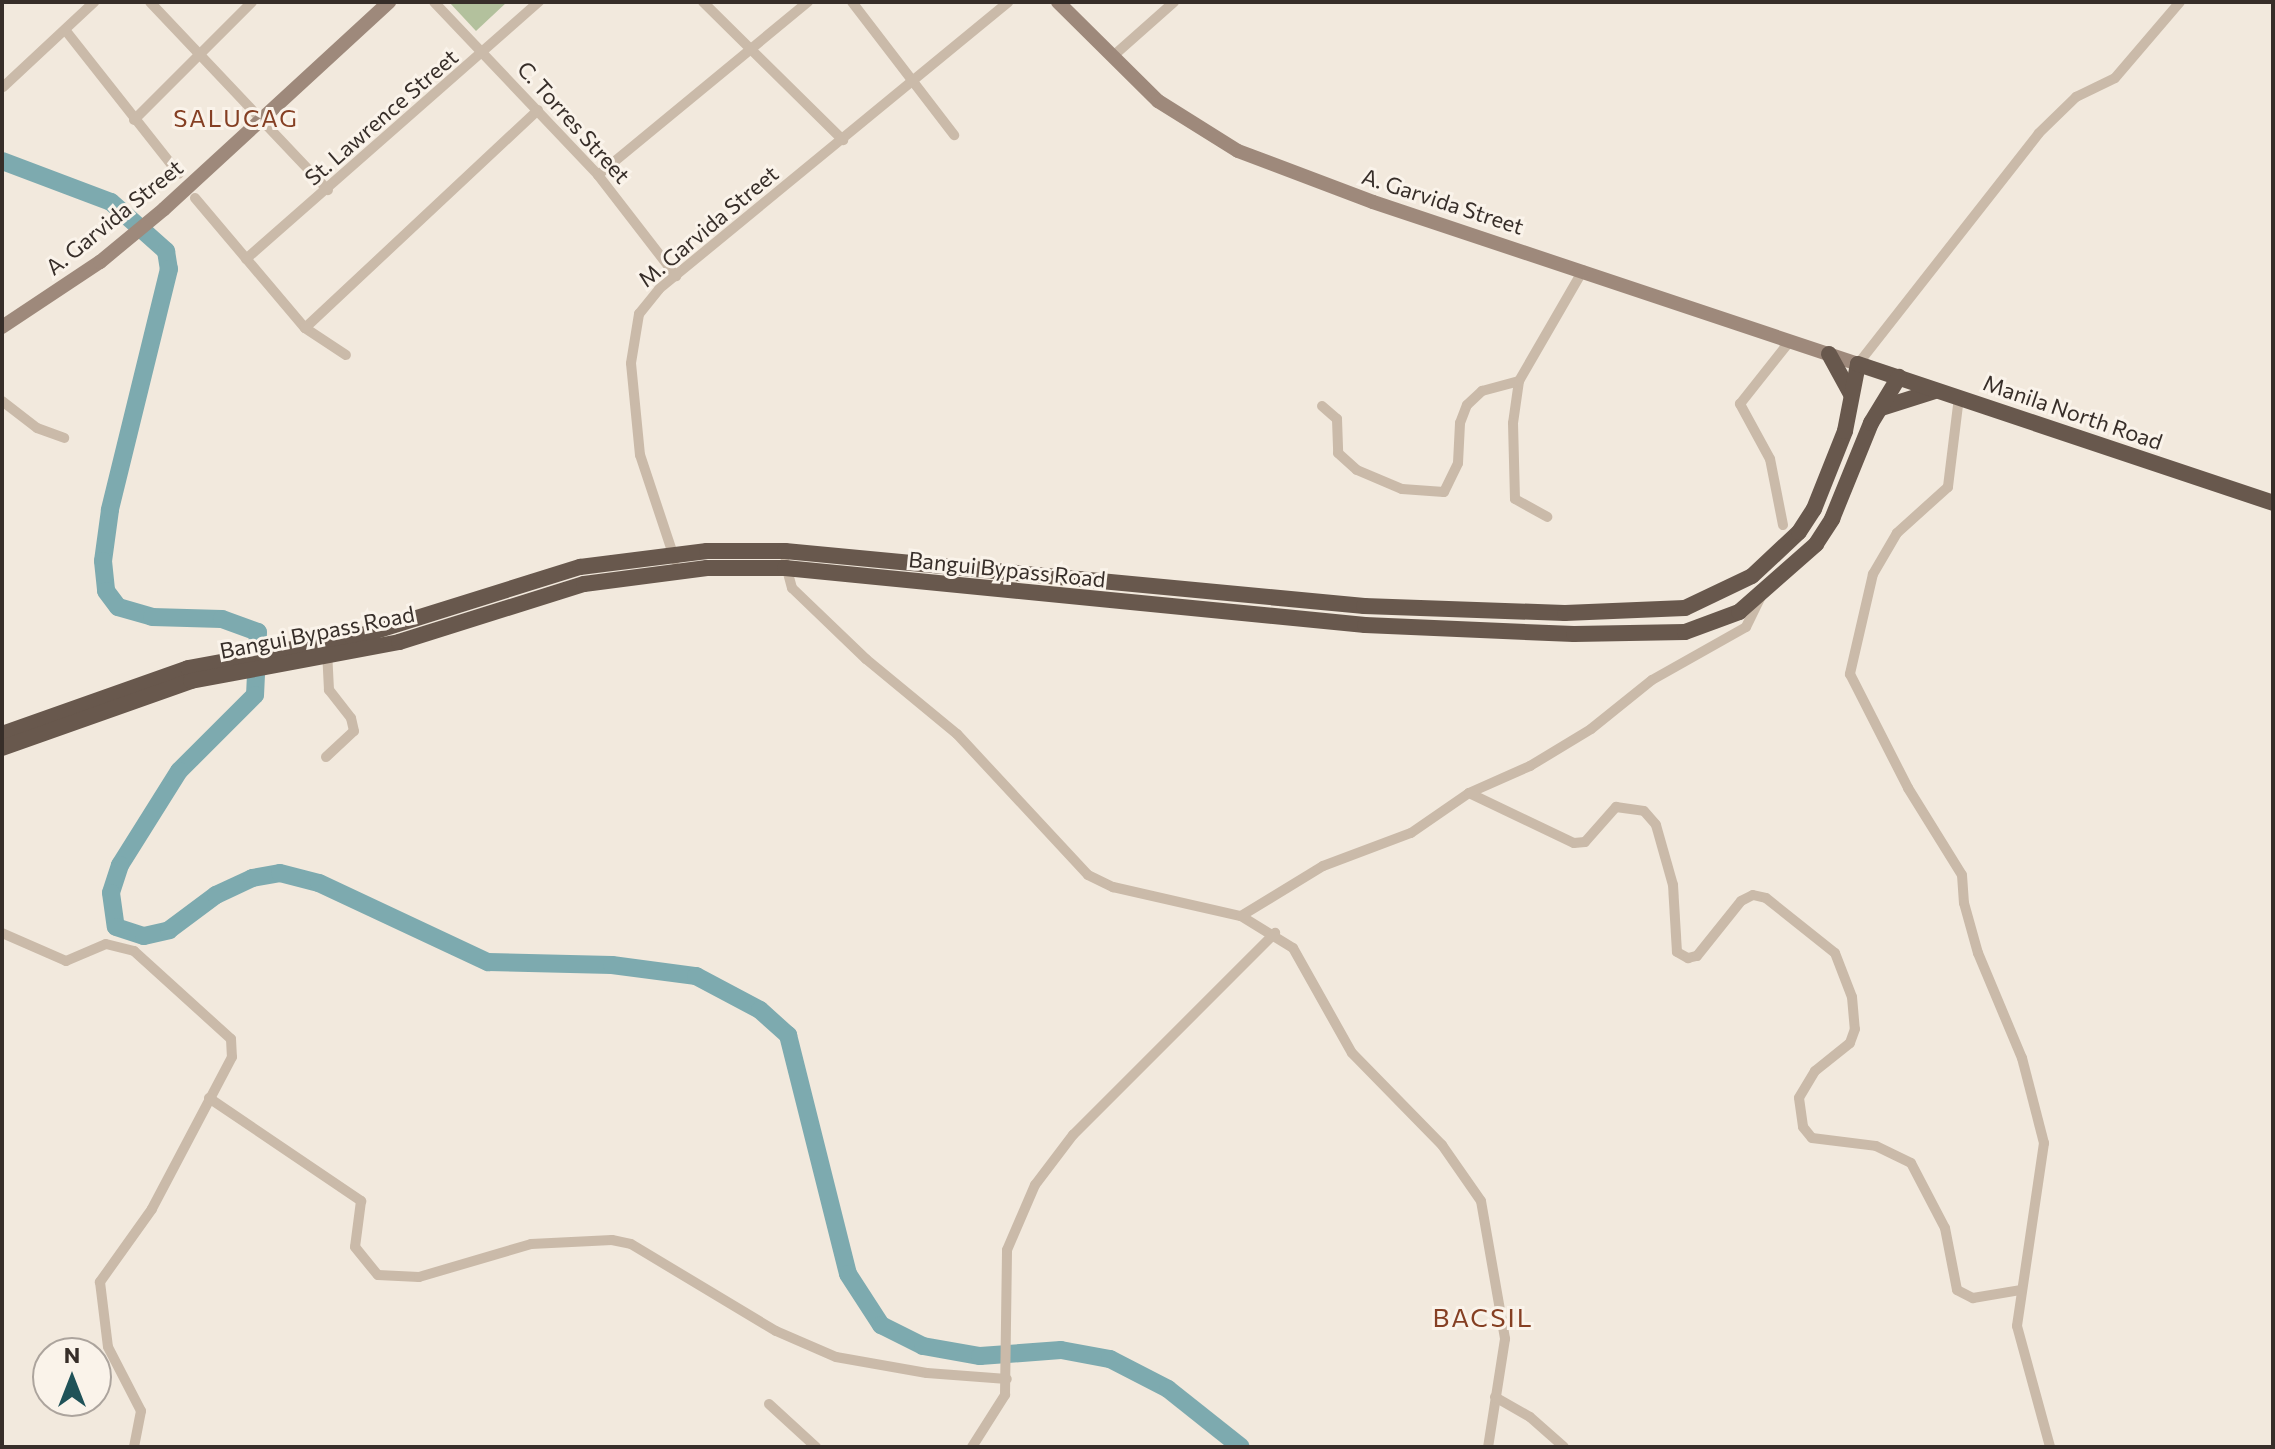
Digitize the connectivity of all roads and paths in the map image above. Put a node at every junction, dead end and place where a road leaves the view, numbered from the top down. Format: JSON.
{"nodes":[{"id":1,"x":94,"y":2,"type":"edge"},
{"id":2,"x":150,"y":2,"type":"edge"},
{"id":3,"x":252,"y":2,"type":"edge"},
{"id":4,"x":389,"y":2,"type":"edge"},
{"id":5,"x":434,"y":2,"type":"edge"},
{"id":6,"x":539,"y":2,"type":"edge"},
{"id":7,"x":703,"y":2,"type":"edge"},
{"id":8,"x":808,"y":2,"type":"edge"},
{"id":9,"x":852,"y":2,"type":"edge"},
{"id":10,"x":1008,"y":2,"type":"edge"},
{"id":11,"x":1058,"y":2,"type":"edge"},
{"id":12,"x":1174,"y":2,"type":"edge"},
{"id":13,"x":2180,"y":2,"type":"edge"},
{"id":14,"x":66,"y":31,"type":"junction"},
{"id":15,"x":749,"y":47,"type":"junction"},
{"id":16,"x":202,"y":52,"type":"junction"},
{"id":17,"x":483,"y":54,"type":"junction"},
{"id":18,"x":1112,"y":57,"type":"junction"},
{"id":19,"x":914,"y":81,"type":"junction"},
{"id":20,"x":3,"y":87,"type":"edge"},
{"id":21,"x":538,"y":110,"type":"junction"},
{"id":22,"x":262,"y":117,"type":"junction"},
{"id":23,"x":134,"y":120,"type":"junction"},
{"id":24,"x":954,"y":135,"type":"dead end"},
{"id":25,"x":843,"y":140,"type":"junction"},
{"id":26,"x":179,"y":174,"type":"dead end"},
{"id":27,"x":598,"y":175,"type":"junction"},
{"id":28,"x":328,"y":190,"type":"junction"},
{"id":29,"x":195,"y":198,"type":"dead end"},
{"id":30,"x":246,"y":259,"type":"junction"},
{"id":31,"x":1583,"y":270,"type":"junction"},
{"id":32,"x":676,"y":276,"type":"junction"},
{"id":33,"x":2,"y":327,"type":"edge"},
{"id":34,"x":305,"y":328,"type":"junction"},
{"id":35,"x":1790,"y":341,"type":"junction"},
{"id":36,"x":1829,"y":354,"type":"junction"},
{"id":37,"x":346,"y":355,"type":"dead end"},
{"id":38,"x":1858,"y":364,"type":"junction"},
{"id":39,"x":1899,"y":377,"type":"junction"},
{"id":40,"x":1519,"y":381,"type":"junction"},
{"id":41,"x":1940,"y":390,"type":"junction"},
{"id":42,"x":1959,"y":397,"type":"junction"},
{"id":43,"x":1852,"y":399,"type":"junction"},
{"id":44,"x":2,"y":401,"type":"edge"},
{"id":45,"x":1322,"y":406,"type":"dead end"},
{"id":46,"x":1880,"y":409,"type":"junction"},
{"id":47,"x":64,"y":438,"type":"dead end"},
{"id":48,"x":1831,"y":467,"type":"junction"},
{"id":49,"x":1851,"y":475,"type":"junction"},
{"id":50,"x":2273,"y":503,"type":"edge"},
{"id":51,"x":1547,"y":517,"type":"dead end"},
{"id":52,"x":1783,"y":525,"type":"dead end"},
{"id":53,"x":785,"y":560,"type":"junction"},
{"id":54,"x":675,"y":562,"type":"junction"},
{"id":55,"x":1761,"y":596,"type":"junction"},
{"id":56,"x":328,"y":650,"type":"junction"},
{"id":57,"x":230,"y":666,"type":"junction"},
{"id":58,"x":2,"y":734,"type":"edge"},
{"id":59,"x":2,"y":748,"type":"edge"},
{"id":60,"x":326,"y":757,"type":"dead end"},
{"id":61,"x":1469,"y":793,"type":"junction"},
{"id":62,"x":1241,"y":916,"type":"junction"},
{"id":63,"x":2,"y":933,"type":"edge"},
{"id":64,"x":1275,"y":933,"type":"junction"},
{"id":65,"x":209,"y":1098,"type":"junction"},
{"id":66,"x":2021,"y":1290,"type":"junction"},
{"id":67,"x":1007,"y":1376,"type":"junction"},
{"id":68,"x":1495,"y":1397,"type":"junction"},
{"id":69,"x":769,"y":1404,"type":"dead end"},
{"id":70,"x":134,"y":1447,"type":"edge"},
{"id":71,"x":816,"y":1447,"type":"edge"},
{"id":72,"x":972,"y":1447,"type":"edge"},
{"id":73,"x":1488,"y":1447,"type":"edge"},
{"id":74,"x":1564,"y":1447,"type":"edge"},
{"id":75,"x":2050,"y":1447,"type":"edge"}],
"edges":[{"from":1,"to":14,"type":"street"},
{"from":2,"to":16,"type":"street"},
{"from":3,"to":16,"type":"street"},
{"from":4,"to":22,"type":"main road","name":"A. Garvida Street"},
{"from":5,"to":17,"type":"street","name":"C. Torres Street"},
{"from":6,"to":17,"type":"street","name":"St. Lawrence Street"},
{"from":7,"to":15,"type":"street"},
{"from":8,"to":15,"type":"street"},
{"from":9,"to":19,"type":"street"},
{"from":10,"to":19,"type":"street","name":"M. Garvida Street"},
{"from":11,"to":18,"type":"main road","name":"A. Garvida Street"},
{"from":12,"to":18,"type":"street"},
{"from":13,"to":38,"type":"street"},
{"from":14,"to":20,"type":"street"},
{"from":14,"to":23,"type":"street"},
{"from":15,"to":25,"type":"street"},
{"from":15,"to":27,"type":"street"},
{"from":16,"to":22,"type":"street"},
{"from":16,"to":23,"type":"street"},
{"from":17,"to":21,"type":"street","name":"C. Torres Street"},
{"from":17,"to":28,"type":"street","name":"St. Lawrence Street"},
{"from":18,"to":31,"type":"main road","name":"A. Garvida Street"},
{"from":19,"to":24,"type":"street"},
{"from":19,"to":25,"type":"street","name":"M. Garvida Street"},
{"from":21,"to":27,"type":"street","name":"C. Torres Street"},
{"from":21,"to":34,"type":"street"},
{"from":22,"to":28,"type":"street"},
{"from":22,"to":33,"type":"main road","name":"A. Garvida Street"},
{"from":23,"to":26,"type":"street"},
{"from":25,"to":32,"type":"street","name":"M. Garvida Street"},
{"from":27,"to":32,"type":"street","name":"C. Torres Street"},
{"from":28,"to":30,"type":"street","name":"St. Lawrence Street"},
{"from":29,"to":30,"type":"street"},
{"from":30,"to":34,"type":"street"},
{"from":31,"to":35,"type":"main road","name":"A. Garvida Street"},
{"from":31,"to":40,"type":"street"},
{"from":32,"to":54,"type":"street","name":"M. Garvida Street"},
{"from":34,"to":37,"type":"street"},
{"from":35,"to":36,"type":"main road","name":"A. Garvida Street"},
{"from":35,"to":52,"type":"street"},
{"from":36,"to":38,"type":"main road","name":"A. Garvida Street"},
{"from":36,"to":43,"type":"highway"},
{"from":38,"to":39,"type":"highway","name":"Manila North Road"},
{"from":38,"to":43,"type":"highway","name":"Bangui Bypass Road"},
{"from":39,"to":41,"type":"highway","name":"Manila North Road"},
{"from":39,"to":46,"type":"highway","name":"Bangui Bypass Road"},
{"from":40,"to":45,"type":"street"},
{"from":40,"to":51,"type":"street"},
{"from":41,"to":42,"type":"highway","name":"Manila North Road"},
{"from":41,"to":46,"type":"highway"},
{"from":42,"to":50,"type":"highway","name":"Manila North Road"},
{"from":42,"to":66,"type":"street"},
{"from":43,"to":48,"type":"highway","name":"Bangui Bypass Road"},
{"from":44,"to":47,"type":"street"},
{"from":46,"to":49,"type":"highway","name":"Bangui Bypass Road"},
{"from":48,"to":49,"type":"highway"},
{"from":48,"to":53,"type":"highway","name":"Bangui Bypass Road"},
{"from":49,"to":55,"type":"highway","name":"Bangui Bypass Road"},
{"from":53,"to":54,"type":"highway","name":"Bangui Bypass Road"},
{"from":53,"to":55,"type":"highway","name":"Bangui Bypass Road"},
{"from":53,"to":62,"type":"street"},
{"from":54,"to":56,"type":"highway","name":"Bangui Bypass Road"},
{"from":55,"to":61,"type":"street"},
{"from":56,"to":57,"type":"highway","name":"Bangui Bypass Road"},
{"from":56,"to":60,"type":"street"},
{"from":57,"to":58,"type":"highway","name":"Bangui Bypass Road"},
{"from":57,"to":59,"type":"highway","name":"Bangui Bypass Road"},
{"from":61,"to":62,"type":"street"},
{"from":61,"to":66,"type":"street"},
{"from":62,"to":64,"type":"street"},
{"from":63,"to":65,"type":"street"},
{"from":64,"to":67,"type":"street"},
{"from":64,"to":68,"type":"street"},
{"from":65,"to":67,"type":"street"},
{"from":65,"to":70,"type":"street"},
{"from":66,"to":75,"type":"street"},
{"from":67,"to":72,"type":"street"},
{"from":68,"to":73,"type":"street"},
{"from":68,"to":74,"type":"street"},
{"from":69,"to":71,"type":"street"}]}
